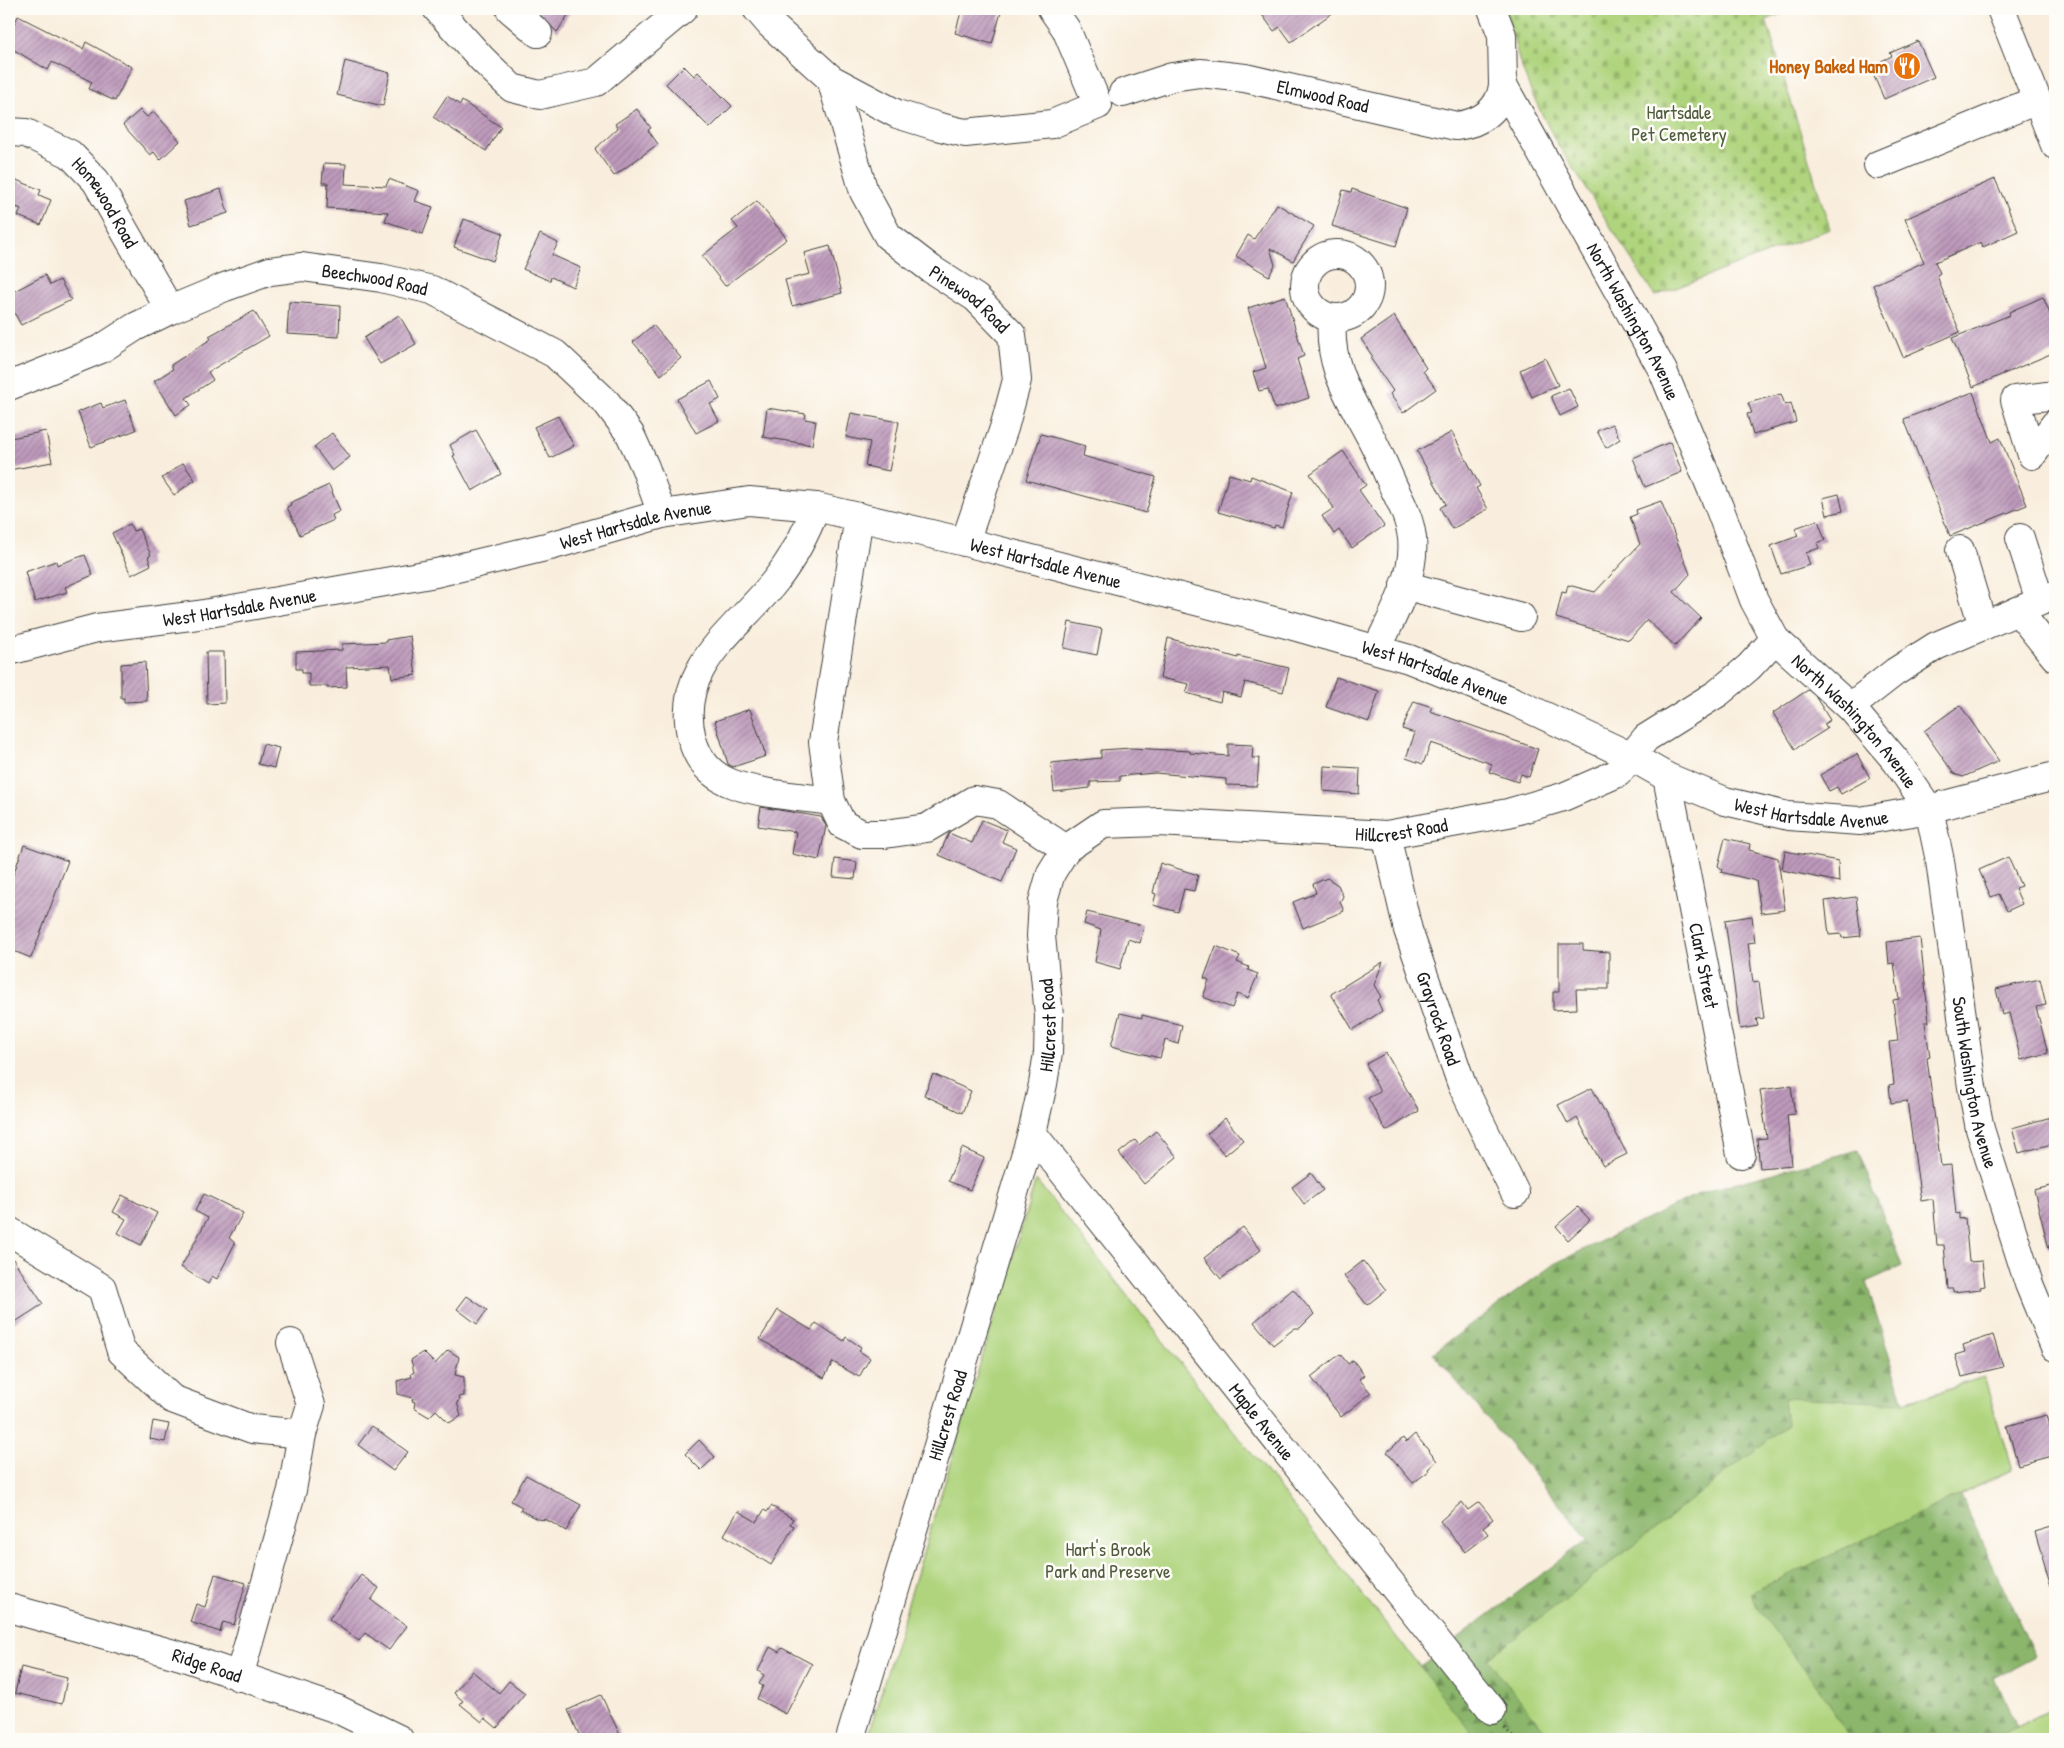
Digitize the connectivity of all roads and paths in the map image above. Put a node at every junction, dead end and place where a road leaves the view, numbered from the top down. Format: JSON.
{"nodes":[{"id":1,"x":437,"y":9,"type":"edge"},
{"id":2,"x":510,"y":9,"type":"edge"},
{"id":3,"x":683,"y":9,"type":"edge"},
{"id":4,"x":757,"y":9,"type":"edge"},
{"id":5,"x":1052,"y":9,"type":"edge"},
{"id":6,"x":1492,"y":9,"type":"edge"},
{"id":7,"x":2001,"y":9,"type":"edge"},
{"id":8,"x":538,"y":33,"type":"dead end"},
{"id":9,"x":831,"y":79,"type":"junction"},
{"id":10,"x":1503,"y":85,"type":"junction"},
{"id":11,"x":1123,"y":93,"type":"dead end"},
{"id":12,"x":2037,"y":100,"type":"junction"},
{"id":13,"x":9,"y":132,"type":"edge"},
{"id":14,"x":2055,"y":145,"type":"edge"},
{"id":15,"x":1878,"y":165,"type":"dead end"},
{"id":16,"x":170,"y":310,"type":"junction"},
{"id":17,"x":1332,"y":319,"type":"dead end"},
{"id":18,"x":9,"y":386,"type":"edge"},
{"id":19,"x":2055,"y":395,"type":"edge"},
{"id":20,"x":2055,"y":424,"type":"edge"},
{"id":21,"x":816,"y":507,"type":"junction"},
{"id":22,"x":662,"y":514,"type":"junction"},
{"id":23,"x":859,"y":517,"type":"junction"},
{"id":24,"x":2020,"y":538,"type":"dead end"},
{"id":25,"x":965,"y":542,"type":"junction"},
{"id":26,"x":1960,"y":550,"type":"dead end"},
{"id":27,"x":1404,"y":585,"type":"junction"},
{"id":28,"x":2038,"y":603,"type":"edge"},
{"id":29,"x":1521,"y":617,"type":"dead end"},
{"id":30,"x":1983,"y":626,"type":"junction"},
{"id":31,"x":1775,"y":639,"type":"junction"},
{"id":32,"x":1377,"y":649,"type":"junction"},
{"id":33,"x":9,"y":651,"type":"edge"},
{"id":34,"x":2055,"y":657,"type":"edge"},
{"id":35,"x":1850,"y":707,"type":"junction"},
{"id":36,"x":1632,"y":756,"type":"junction"},
{"id":37,"x":2055,"y":776,"type":"edge"},
{"id":38,"x":1667,"y":777,"type":"junction"},
{"id":39,"x":831,"y":801,"type":"junction"},
{"id":40,"x":1928,"y":809,"type":"junction"},
{"id":41,"x":1386,"y":835,"type":"junction"},
{"id":42,"x":1066,"y":849,"type":"junction"},
{"id":43,"x":1032,"y":1133,"type":"junction"},
{"id":44,"x":1741,"y":1154,"type":"dead end"},
{"id":45,"x":1516,"y":1193,"type":"dead end"},
{"id":46,"x":9,"y":1231,"type":"edge"},
{"id":47,"x":291,"y":1344,"type":"dead end"},
{"id":48,"x":2055,"y":1346,"type":"edge"},
{"id":49,"x":302,"y":1434,"type":"junction"},
{"id":50,"x":9,"y":1608,"type":"edge"},
{"id":51,"x":239,"y":1677,"type":"junction"},
{"id":52,"x":1492,"y":1710,"type":"dead end"},
{"id":53,"x":399,"y":1739,"type":"edge"},
{"id":54,"x":850,"y":1739,"type":"edge"}],
"edges":[{"from":1,"to":3,"type":"street"},
{"from":2,"to":8,"type":"street"},
{"from":4,"to":9,"type":"street"},
{"from":5,"to":9,"type":"street"},
{"from":6,"to":10,"type":"street","name":"North Washington Avenue"},
{"from":7,"to":12,"type":"street"},
{"from":9,"to":25,"type":"street","name":"Pinewood Road"},
{"from":10,"to":11,"type":"street","name":"Elmwood Road"},
{"from":10,"to":31,"type":"street","name":"North Washington Avenue"},
{"from":12,"to":14,"type":"street"},
{"from":12,"to":15,"type":"street"},
{"from":13,"to":16,"type":"street","name":"Homewood Road"},
{"from":16,"to":18,"type":"street","name":"Beechwood Road"},
{"from":16,"to":22,"type":"street","name":"Beechwood Road"},
{"from":17,"to":27,"type":"street"},
{"from":19,"to":20,"type":"street"},
{"from":21,"to":22,"type":"street","name":"West Hartsdale Avenue"},
{"from":21,"to":23,"type":"street","name":"West Hartsdale Avenue"},
{"from":21,"to":39,"type":"street"},
{"from":22,"to":33,"type":"street","name":"West Hartsdale Avenue"},
{"from":23,"to":25,"type":"street","name":"West Hartsdale Avenue"},
{"from":23,"to":39,"type":"street"},
{"from":24,"to":28,"type":"street"},
{"from":25,"to":32,"type":"street","name":"West Hartsdale Avenue"},
{"from":26,"to":30,"type":"street"},
{"from":27,"to":29,"type":"street"},
{"from":27,"to":32,"type":"street"},
{"from":28,"to":30,"type":"street"},
{"from":28,"to":34,"type":"street"},
{"from":30,"to":35,"type":"street"},
{"from":31,"to":35,"type":"street","name":"North Washington Avenue"},
{"from":31,"to":36,"type":"street","name":"North Washington Avenue"},
{"from":32,"to":36,"type":"street","name":"West Hartsdale Avenue"},
{"from":35,"to":40,"type":"street","name":"North Washington Avenue"},
{"from":36,"to":38,"type":"street","name":"West Hartsdale Avenue"},
{"from":36,"to":41,"type":"street","name":"Hillcrest Road"},
{"from":37,"to":40,"type":"street","name":"West Hartsdale Avenue"},
{"from":38,"to":40,"type":"street","name":"West Hartsdale Avenue"},
{"from":38,"to":44,"type":"street","name":"Clark Street"},
{"from":39,"to":42,"type":"street"},
{"from":40,"to":48,"type":"street","name":"South Washington Avenue"},
{"from":41,"to":42,"type":"street","name":"Hillcrest Road"},
{"from":41,"to":45,"type":"street","name":"Grayrock Road"},
{"from":42,"to":43,"type":"street","name":"Hillcrest Road"},
{"from":43,"to":52,"type":"street","name":"Maple Avenue"},
{"from":43,"to":54,"type":"street","name":"Hillcrest Road"},
{"from":46,"to":49,"type":"street"},
{"from":47,"to":49,"type":"street"},
{"from":49,"to":51,"type":"street"},
{"from":50,"to":51,"type":"street","name":"Ridge Road"},
{"from":51,"to":53,"type":"street","name":"Ridge Road"}]}
